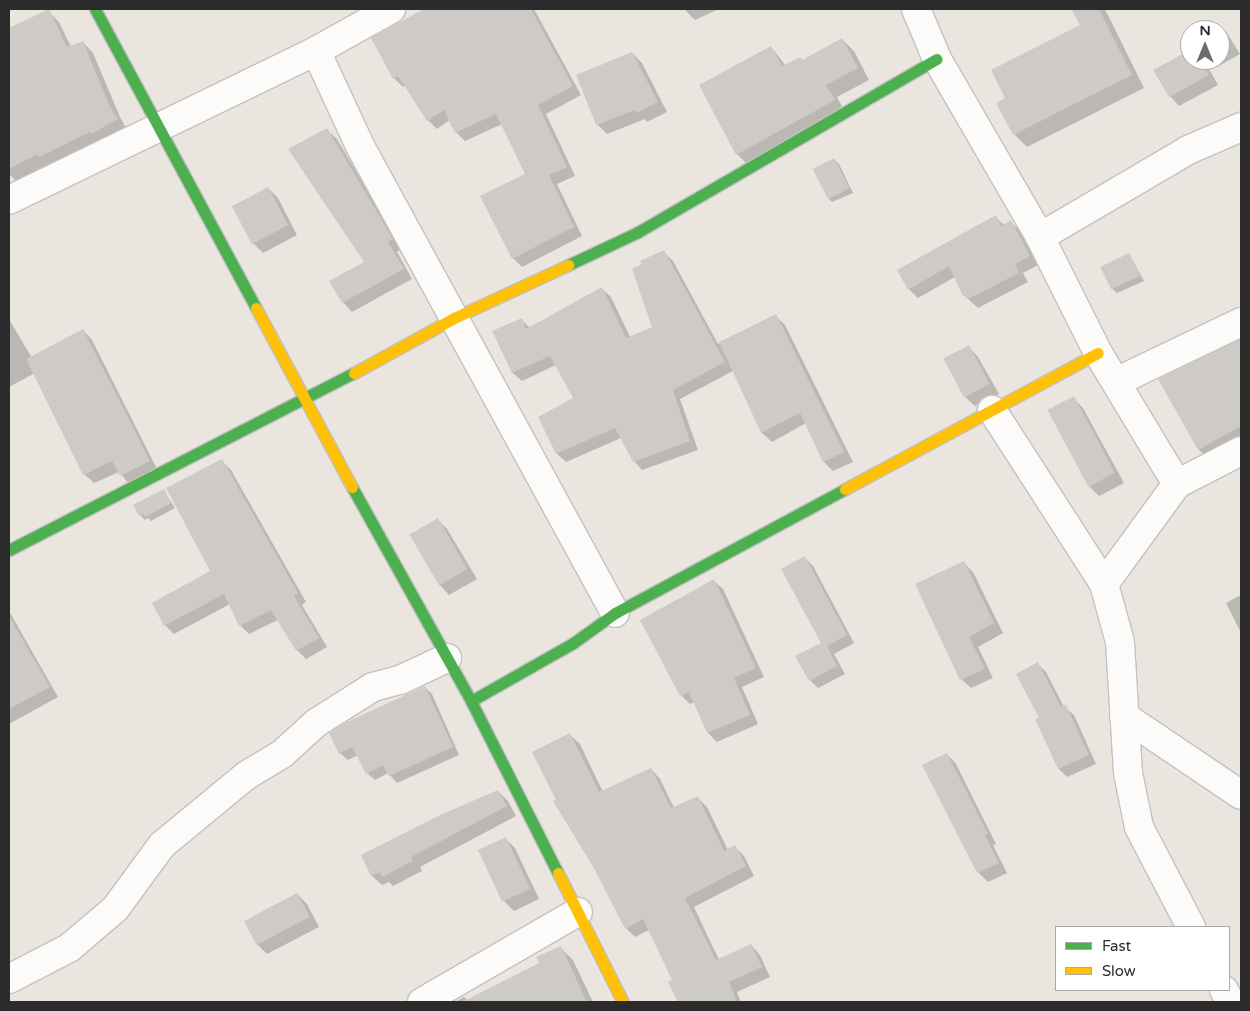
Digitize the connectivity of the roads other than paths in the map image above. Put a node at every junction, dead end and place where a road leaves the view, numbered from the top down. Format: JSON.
{"nodes":[{"id":1,"x":95,"y":9,"type":"edge"},
{"id":2,"x":391,"y":9,"type":"edge"},
{"id":3,"x":916,"y":9,"type":"edge"},
{"id":4,"x":316,"y":51,"type":"junction"},
{"id":5,"x":937,"y":59,"type":"junction"},
{"id":6,"x":160,"y":125,"type":"junction"},
{"id":7,"x":1241,"y":127,"type":"edge"},
{"id":8,"x":9,"y":200,"type":"edge"},
{"id":9,"x":1040,"y":237,"type":"junction"},
{"id":10,"x":454,"y":318,"type":"junction"},
{"id":11,"x":1241,"y":322,"type":"edge"},
{"id":12,"x":1098,"y":353,"type":"junction"},
{"id":13,"x":1116,"y":382,"type":"junction"},
{"id":14,"x":307,"y":399,"type":"junction"},
{"id":15,"x":992,"y":410,"type":"junction"},
{"id":16,"x":1241,"y":451,"type":"edge"},
{"id":17,"x":1176,"y":484,"type":"junction"},
{"id":18,"x":9,"y":550,"type":"edge"},
{"id":19,"x":1104,"y":584,"type":"junction"},
{"id":20,"x":615,"y":613,"type":"junction"},
{"id":21,"x":447,"y":658,"type":"junction"},
{"id":22,"x":471,"y":701,"type":"junction"},
{"id":23,"x":1124,"y":716,"type":"junction"},
{"id":24,"x":1241,"y":796,"type":"edge"},
{"id":25,"x":578,"y":912,"type":"junction"},
{"id":26,"x":1190,"y":926,"type":"edge"},
{"id":27,"x":9,"y":979,"type":"edge"},
{"id":28,"x":422,"y":1002,"type":"edge"},
{"id":29,"x":623,"y":1002,"type":"edge"}],
"edges":[{"from":1,"to":6,"type":"street"},
{"from":2,"to":4,"type":"street"},
{"from":3,"to":5,"type":"street"},
{"from":4,"to":6,"type":"street"},
{"from":4,"to":10,"type":"street"},
{"from":5,"to":9,"type":"street"},
{"from":5,"to":10,"type":"street"},
{"from":6,"to":8,"type":"street"},
{"from":6,"to":14,"type":"street"},
{"from":7,"to":9,"type":"street"},
{"from":9,"to":12,"type":"street"},
{"from":10,"to":14,"type":"street"},
{"from":10,"to":20,"type":"street"},
{"from":11,"to":13,"type":"street"},
{"from":12,"to":13,"type":"street"},
{"from":12,"to":15,"type":"street"},
{"from":13,"to":17,"type":"street"},
{"from":14,"to":18,"type":"street"},
{"from":14,"to":21,"type":"street"},
{"from":15,"to":19,"type":"street"},
{"from":15,"to":20,"type":"street"},
{"from":16,"to":17,"type":"street"},
{"from":17,"to":19,"type":"street"},
{"from":19,"to":23,"type":"street"},
{"from":20,"to":22,"type":"street"},
{"from":21,"to":22,"type":"street"},
{"from":21,"to":27,"type":"street"},
{"from":22,"to":25,"type":"street"},
{"from":23,"to":24,"type":"street"},
{"from":23,"to":26,"type":"street"},
{"from":25,"to":28,"type":"street"},
{"from":25,"to":29,"type":"street"}]}
